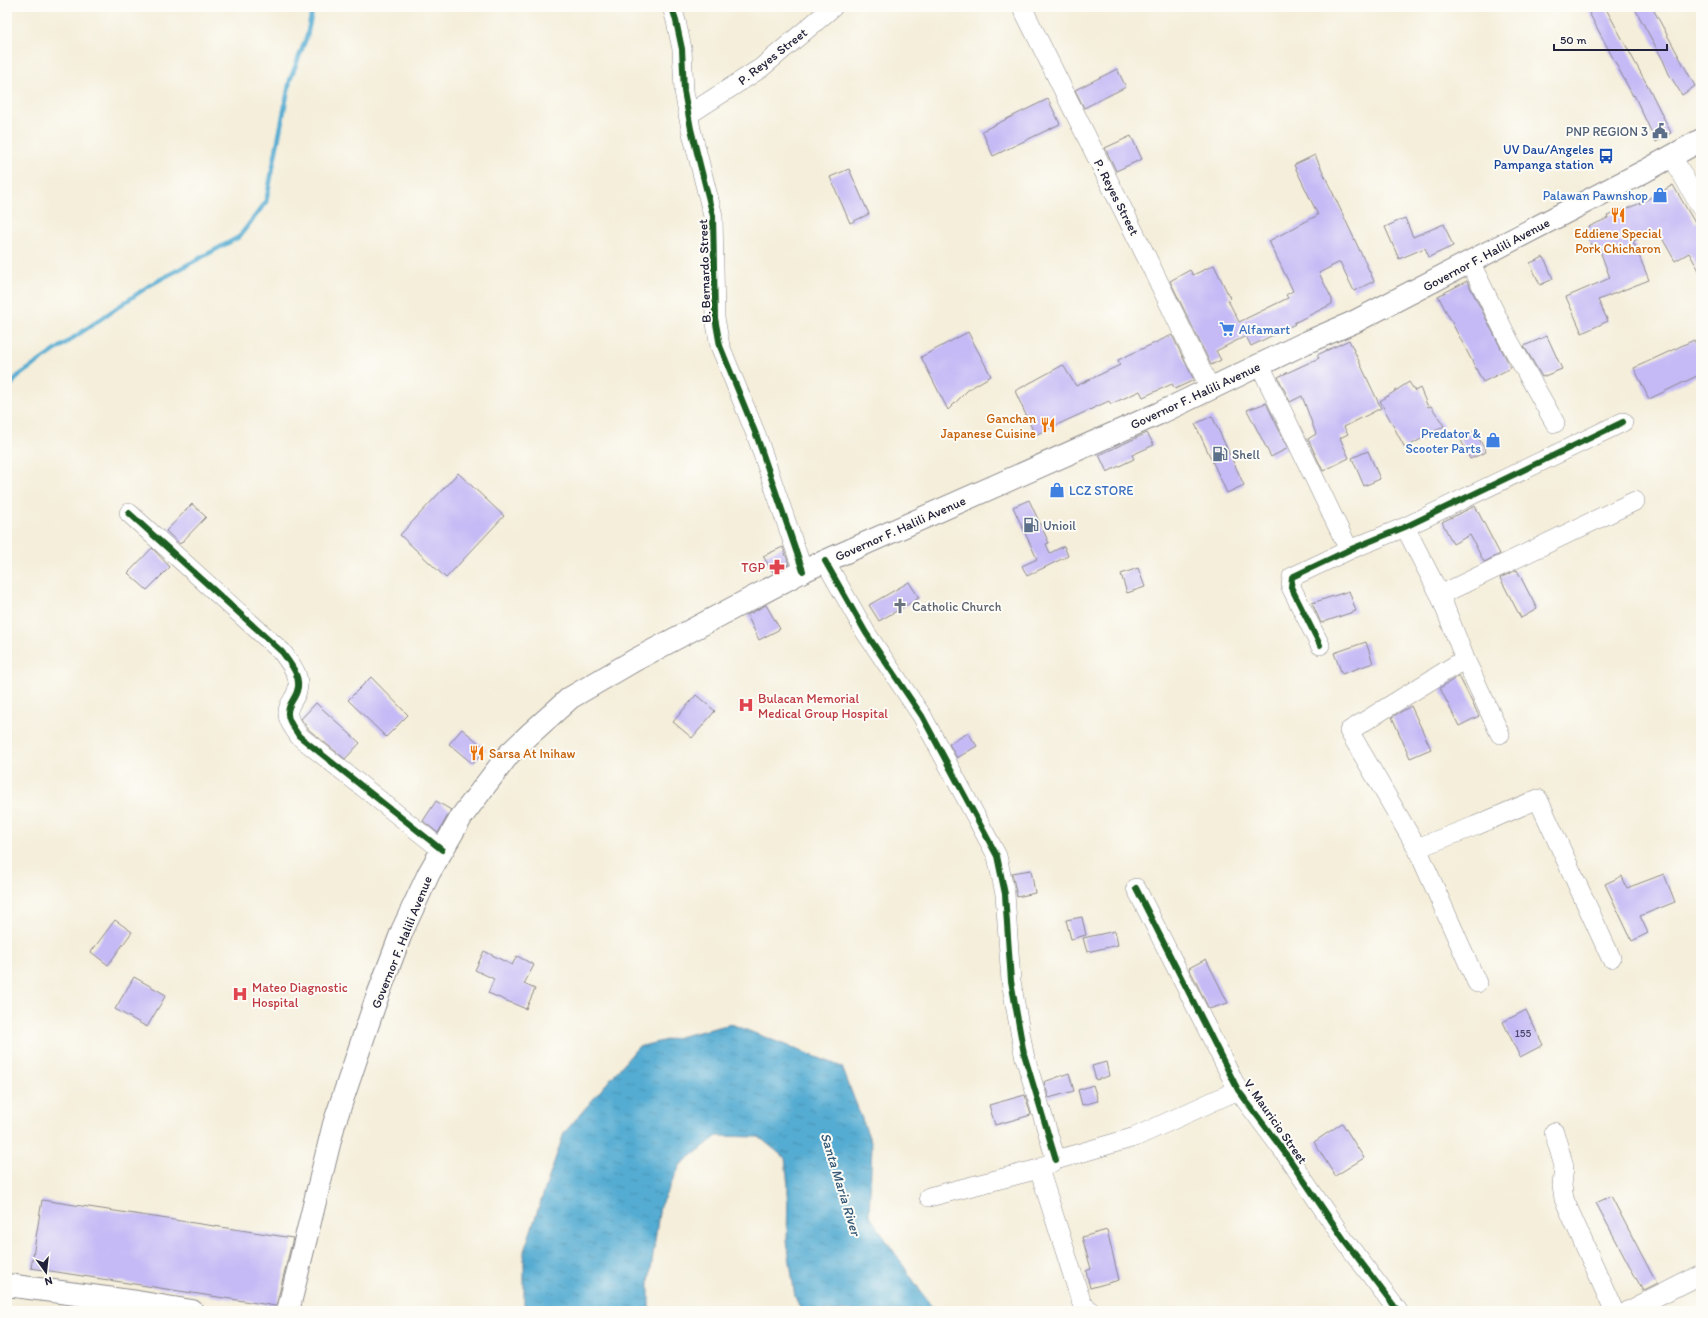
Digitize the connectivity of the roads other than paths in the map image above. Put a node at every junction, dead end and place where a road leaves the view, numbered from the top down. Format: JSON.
{"nodes":[{"id":1,"x":672,"y":7,"type":"edge"},
{"id":2,"x":833,"y":7,"type":"edge"},
{"id":3,"x":1022,"y":7,"type":"edge"},
{"id":4,"x":688,"y":115,"type":"junction"},
{"id":5,"x":1701,"y":140,"type":"edge"},
{"id":6,"x":1672,"y":156,"type":"junction"},
{"id":7,"x":1701,"y":208,"type":"edge"},
{"id":8,"x":1470,"y":262,"type":"junction"},
{"id":9,"x":1260,"y":365,"type":"junction"},
{"id":10,"x":1210,"y":388,"type":"junction"},
{"id":11,"x":1623,"y":422,"type":"dead end"},
{"id":12,"x":1555,"y":423,"type":"dead end"},
{"id":13,"x":1635,"y":501,"type":"dead end"},
{"id":14,"x":129,"y":513,"type":"dead end"},
{"id":15,"x":1405,"y":527,"type":"junction"},
{"id":16,"x":1349,"y":550,"type":"junction"},
{"id":17,"x":825,"y":561,"type":"junction"},
{"id":18,"x":803,"y":571,"type":"junction"},
{"id":19,"x":1440,"y":595,"type":"junction"},
{"id":20,"x":1320,"y":646,"type":"dead end"},
{"id":21,"x":1465,"y":659,"type":"junction"},
{"id":22,"x":1500,"y":734,"type":"dead end"},
{"id":23,"x":1417,"y":848,"type":"junction"},
{"id":24,"x":442,"y":850,"type":"junction"},
{"id":25,"x":1136,"y":888,"type":"dead end"},
{"id":26,"x":1610,"y":958,"type":"dead end"},
{"id":27,"x":1478,"y":983,"type":"dead end"},
{"id":28,"x":1238,"y":1090,"type":"junction"},
{"id":29,"x":1554,"y":1132,"type":"dead end"},
{"id":30,"x":1047,"y":1165,"type":"junction"},
{"id":31,"x":929,"y":1197,"type":"dead end"},
{"id":32,"x":1701,"y":1274,"type":"edge"},
{"id":33,"x":7,"y":1285,"type":"edge"},
{"id":34,"x":192,"y":1311,"type":"edge"},
{"id":35,"x":288,"y":1311,"type":"edge"},
{"id":36,"x":1090,"y":1311,"type":"edge"},
{"id":37,"x":1398,"y":1311,"type":"edge"},
{"id":38,"x":1614,"y":1311,"type":"edge"},
{"id":39,"x":1628,"y":1311,"type":"edge"}],
"edges":[{"from":1,"to":4,"type":"street","name":"B. Bernardo Street"},
{"from":2,"to":4,"type":"street","name":"P. Reyes Street"},
{"from":3,"to":10,"type":"street","name":"P. Reyes Street"},
{"from":4,"to":18,"type":"street","name":"B. Bernardo Street"},
{"from":5,"to":6,"type":"main road","name":"Governor F. Halili Avenue"},
{"from":6,"to":7,"type":"street"},
{"from":6,"to":8,"type":"main road","name":"Governor F. Halili Avenue"},
{"from":8,"to":9,"type":"main road","name":"Governor F. Halili Avenue"},
{"from":8,"to":12,"type":"street"},
{"from":9,"to":10,"type":"main road","name":"Governor F. Halili Avenue"},
{"from":9,"to":16,"type":"street"},
{"from":10,"to":17,"type":"main road","name":"Governor F. Halili Avenue"},
{"from":11,"to":15,"type":"street"},
{"from":13,"to":19,"type":"street"},
{"from":14,"to":24,"type":"street"},
{"from":15,"to":16,"type":"street"},
{"from":15,"to":19,"type":"street"},
{"from":16,"to":20,"type":"street"},
{"from":17,"to":18,"type":"main road","name":"Governor F. Halili Avenue"},
{"from":17,"to":30,"type":"street"},
{"from":18,"to":24,"type":"main road","name":"Governor F. Halili Avenue"},
{"from":19,"to":21,"type":"street"},
{"from":21,"to":22,"type":"street"},
{"from":21,"to":23,"type":"street"},
{"from":23,"to":26,"type":"street"},
{"from":23,"to":27,"type":"street"},
{"from":24,"to":35,"type":"main road","name":"Governor F. Halili Avenue"},
{"from":25,"to":28,"type":"street","name":"V. Mauricio Street"},
{"from":28,"to":30,"type":"street"},
{"from":28,"to":37,"type":"street","name":"V. Mauricio Street"},
{"from":29,"to":38,"type":"street"},
{"from":30,"to":31,"type":"street"},
{"from":30,"to":36,"type":"street"},
{"from":32,"to":39,"type":"street"},
{"from":33,"to":34,"type":"main road"}]}
